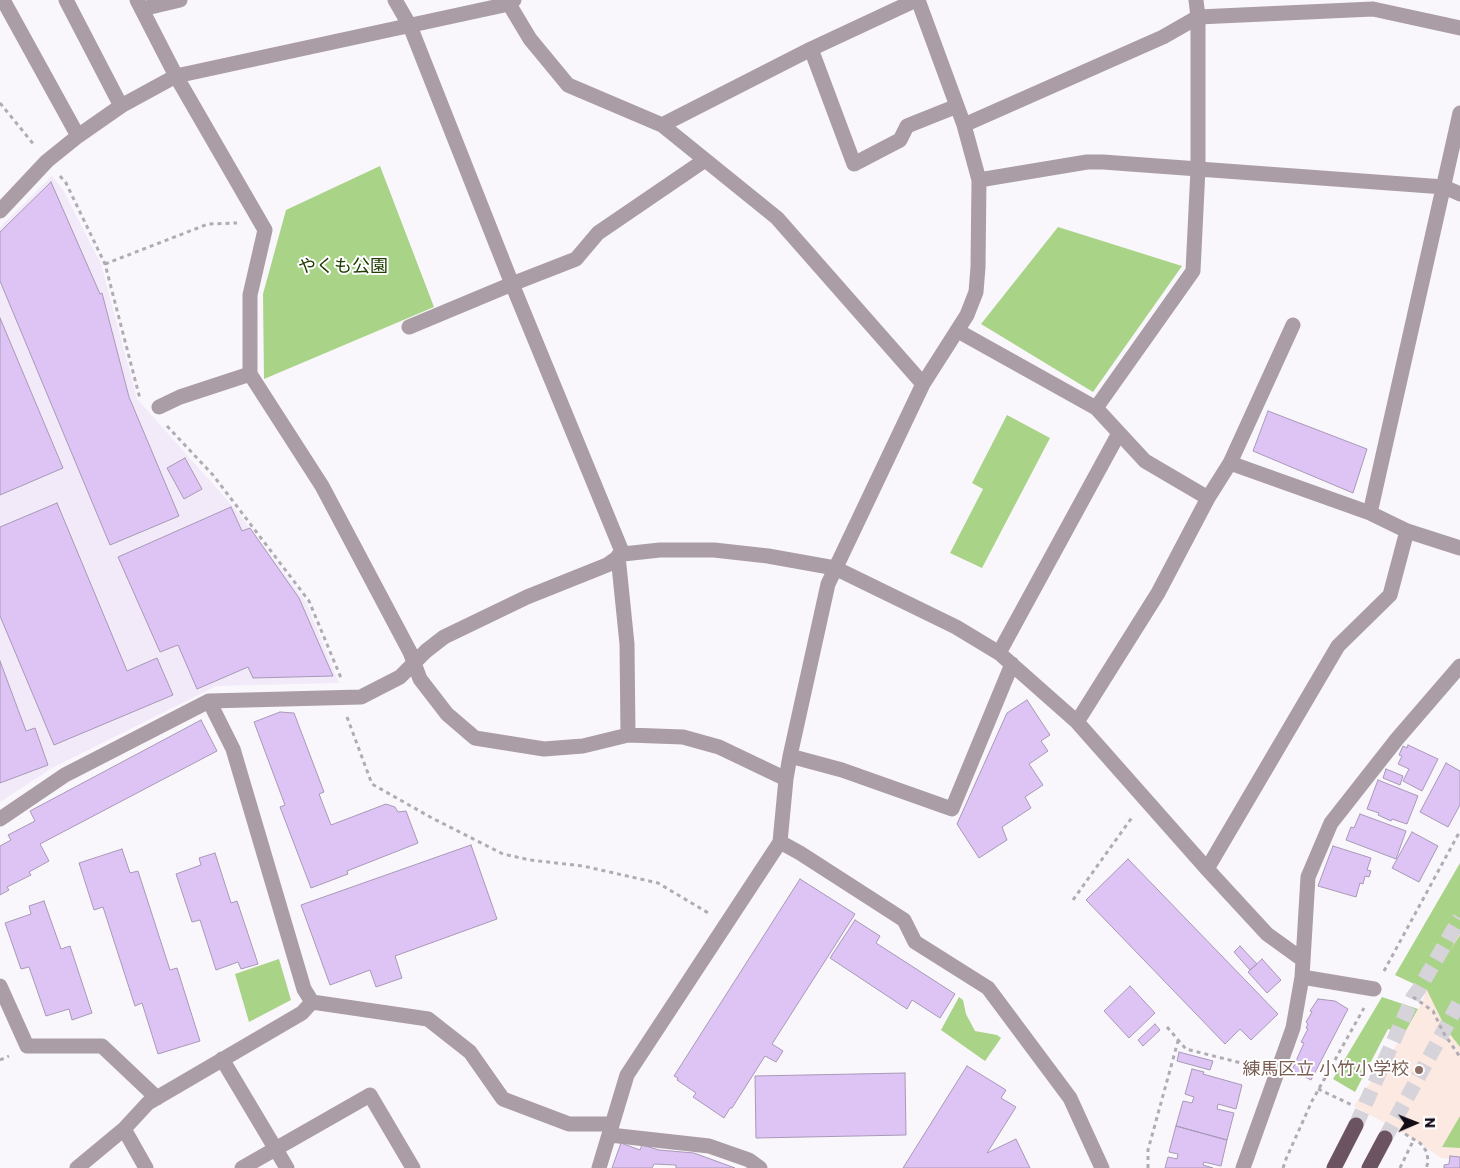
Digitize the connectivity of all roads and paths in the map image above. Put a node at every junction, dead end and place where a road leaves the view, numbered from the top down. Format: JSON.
{"nodes":[{"id":1,"x":3,"y":0,"type":"edge"},
{"id":2,"x":66,"y":0,"type":"edge"},
{"id":3,"x":180,"y":0,"type":"edge"},
{"id":4,"x":395,"y":0,"type":"edge"},
{"id":5,"x":917,"y":0,"type":"edge"},
{"id":6,"x":1196,"y":0,"type":"edge"},
{"id":7,"x":512,"y":2,"type":"edge"},
{"id":8,"x":140,"y":4,"type":"edge"},
{"id":9,"x":1374,"y":5,"type":"edge"},
{"id":10,"x":1198,"y":16,"type":"junction"},
{"id":11,"x":410,"y":26,"type":"junction"},
{"id":12,"x":1460,"y":28,"type":"edge"},
{"id":13,"x":811,"y":48,"type":"junction"},
{"id":14,"x":176,"y":76,"type":"junction"},
{"id":15,"x":0,"y":103,"type":"edge"},
{"id":16,"x":121,"y":106,"type":"junction"},
{"id":17,"x":957,"y":106,"type":"junction"},
{"id":18,"x":1460,"y":113,"type":"edge"},
{"id":19,"x":662,"y":125,"type":"junction"},
{"id":20,"x":964,"y":125,"type":"junction"},
{"id":21,"x":78,"y":136,"type":"junction"},
{"id":22,"x":705,"y":160,"type":"junction"},
{"id":23,"x":47,"y":161,"type":"junction"},
{"id":24,"x":1198,"y":168,"type":"junction"},
{"id":25,"x":979,"y":180,"type":"junction"},
{"id":26,"x":1444,"y":187,"type":"junction"},
{"id":27,"x":1460,"y":194,"type":"edge"},
{"id":28,"x":0,"y":211,"type":"edge"},
{"id":29,"x":255,"y":213,"type":"junction"},
{"id":30,"x":106,"y":264,"type":"junction"},
{"id":31,"x":512,"y":284,"type":"junction"},
{"id":32,"x":1293,"y":324,"type":"dead end"},
{"id":33,"x":409,"y":327,"type":"dead end"},
{"id":34,"x":958,"y":331,"type":"junction"},
{"id":35,"x":250,"y":374,"type":"junction"},
{"id":36,"x":923,"y":384,"type":"junction"},
{"id":37,"x":144,"y":401,"type":"dead end"},
{"id":38,"x":159,"y":407,"type":"dead end"},
{"id":39,"x":1096,"y":408,"type":"junction"},
{"id":40,"x":167,"y":426,"type":"dead end"},
{"id":41,"x":1119,"y":433,"type":"junction"},
{"id":42,"x":1230,"y":462,"type":"junction"},
{"id":43,"x":1208,"y":498,"type":"junction"},
{"id":44,"x":1370,"y":513,"type":"junction"},
{"id":45,"x":1407,"y":531,"type":"junction"},
{"id":46,"x":1460,"y":548,"type":"edge"},
{"id":47,"x":620,"y":555,"type":"junction"},
{"id":48,"x":835,"y":568,"type":"junction"},
{"id":49,"x":999,"y":653,"type":"junction"},
{"id":50,"x":414,"y":663,"type":"junction"},
{"id":51,"x":1012,"y":664,"type":"junction"},
{"id":52,"x":1460,"y":666,"type":"edge"},
{"id":53,"x":344,"y":697,"type":"junction"},
{"id":54,"x":209,"y":701,"type":"junction"},
{"id":55,"x":1077,"y":722,"type":"junction"},
{"id":56,"x":628,"y":735,"type":"junction"},
{"id":57,"x":790,"y":756,"type":"junction"},
{"id":58,"x":786,"y":779,"type":"junction"},
{"id":59,"x":1136,"y":813,"type":"dead end"},
{"id":60,"x":0,"y":819,"type":"edge"},
{"id":61,"x":1460,"y":831,"type":"edge"},
{"id":62,"x":780,"y":842,"type":"junction"},
{"id":63,"x":1207,"y":868,"type":"junction"},
{"id":64,"x":1073,"y":900,"type":"dead end"},
{"id":65,"x":727,"y":924,"type":"junction"},
{"id":66,"x":1303,"y":960,"type":"junction"},
{"id":67,"x":1302,"y":977,"type":"junction"},
{"id":68,"x":0,"y":986,"type":"edge"},
{"id":69,"x":1374,"y":989,"type":"junction"},
{"id":70,"x":1413,"y":997,"type":"dead end"},
{"id":71,"x":312,"y":1002,"type":"junction"},
{"id":72,"x":1167,"y":1027,"type":"dead end"},
{"id":73,"x":1178,"y":1041,"type":"junction"},
{"id":74,"x":1460,"y":1057,"type":"edge"},
{"id":75,"x":222,"y":1060,"type":"junction"},
{"id":76,"x":1263,"y":1069,"type":"dead end"},
{"id":77,"x":156,"y":1098,"type":"junction"},
{"id":78,"x":1356,"y":1125,"type":"tunnel mouth"},
{"id":79,"x":124,"y":1129,"type":"junction"},
{"id":80,"x":611,"y":1130,"type":"junction"},
{"id":81,"x":1385,"y":1138,"type":"tunnel mouth"},
{"id":82,"x":1414,"y":1139,"type":"dead end"},
{"id":83,"x":275,"y":1148,"type":"junction"},
{"id":84,"x":1428,"y":1163,"type":"dead end"},
{"id":85,"x":78,"y":1168,"type":"edge"},
{"id":86,"x":146,"y":1168,"type":"edge"},
{"id":87,"x":242,"y":1168,"type":"edge"},
{"id":88,"x":286,"y":1168,"type":"edge"},
{"id":89,"x":413,"y":1168,"type":"edge"},
{"id":90,"x":599,"y":1168,"type":"edge"},
{"id":91,"x":760,"y":1168,"type":"edge"},
{"id":92,"x":1102,"y":1168,"type":"edge"},
{"id":93,"x":1148,"y":1168,"type":"edge"},
{"id":94,"x":1243,"y":1168,"type":"edge"},
{"id":95,"x":1283,"y":1168,"type":"edge"},
{"id":96,"x":1334,"y":1168,"type":"edge"},
{"id":97,"x":1369,"y":1168,"type":"edge"},
{"id":98,"x":1400,"y":1168,"type":"edge"},
{"id":99,"x":1426,"y":1168,"type":"edge"}],
"edges":[{"from":1,"to":21,"type":"street"},
{"from":2,"to":16,"type":"street"},
{"from":3,"to":8,"type":"street"},
{"from":4,"to":11,"type":"street"},
{"from":5,"to":13,"type":"street"},
{"from":5,"to":17,"type":"street"},
{"from":6,"to":10,"type":"street"},
{"from":7,"to":11,"type":"street"},
{"from":7,"to":19,"type":"street"},
{"from":8,"to":14,"type":"street"},
{"from":9,"to":10,"type":"street"},
{"from":9,"to":12,"type":"street"},
{"from":10,"to":20,"type":"street"},
{"from":10,"to":24,"type":"street"},
{"from":11,"to":14,"type":"street"},
{"from":11,"to":31,"type":"street"},
{"from":13,"to":17,"type":"street"},
{"from":13,"to":19,"type":"street"},
{"from":14,"to":16,"type":"street"},
{"from":14,"to":29,"type":"street"},
{"from":15,"to":23,"type":"path"},
{"from":16,"to":21,"type":"street"},
{"from":17,"to":20,"type":"street"},
{"from":18,"to":26,"type":"street"},
{"from":19,"to":22,"type":"street"},
{"from":20,"to":25,"type":"street"},
{"from":21,"to":23,"type":"street"},
{"from":22,"to":31,"type":"street"},
{"from":22,"to":36,"type":"street"},
{"from":23,"to":28,"type":"street"},
{"from":23,"to":30,"type":"path"},
{"from":24,"to":25,"type":"street"},
{"from":24,"to":26,"type":"street"},
{"from":24,"to":39,"type":"street"},
{"from":25,"to":34,"type":"street"},
{"from":26,"to":27,"type":"street"},
{"from":26,"to":44,"type":"street"},
{"from":29,"to":30,"type":"path"},
{"from":29,"to":35,"type":"street"},
{"from":30,"to":37,"type":"path"},
{"from":31,"to":33,"type":"street"},
{"from":31,"to":47,"type":"street"},
{"from":32,"to":42,"type":"street"},
{"from":34,"to":36,"type":"street"},
{"from":34,"to":39,"type":"street"},
{"from":35,"to":38,"type":"street"},
{"from":35,"to":50,"type":"street"},
{"from":36,"to":48,"type":"street"},
{"from":39,"to":41,"type":"street"},
{"from":40,"to":53,"type":"path"},
{"from":41,"to":43,"type":"street"},
{"from":41,"to":49,"type":"street"},
{"from":42,"to":43,"type":"street"},
{"from":42,"to":44,"type":"street"},
{"from":43,"to":55,"type":"street"},
{"from":44,"to":45,"type":"street"},
{"from":45,"to":46,"type":"street"},
{"from":45,"to":63,"type":"street"},
{"from":47,"to":48,"type":"street"},
{"from":47,"to":50,"type":"street"},
{"from":47,"to":56,"type":"street"},
{"from":48,"to":49,"type":"street"},
{"from":48,"to":57,"type":"street"},
{"from":49,"to":51,"type":"street"},
{"from":50,"to":53,"type":"street"},
{"from":50,"to":56,"type":"street"},
{"from":51,"to":55,"type":"street"},
{"from":51,"to":57,"type":"street"},
{"from":52,"to":66,"type":"street"},
{"from":53,"to":54,"type":"street"},
{"from":53,"to":65,"type":"path"},
{"from":54,"to":60,"type":"street"},
{"from":54,"to":71,"type":"street"},
{"from":55,"to":63,"type":"street"},
{"from":56,"to":58,"type":"street"},
{"from":57,"to":58,"type":"street"},
{"from":58,"to":62,"type":"street"},
{"from":59,"to":64,"type":"path"},
{"from":61,"to":69,"type":"path"},
{"from":62,"to":65,"type":"street"},
{"from":62,"to":92,"type":"street"},
{"from":63,"to":66,"type":"street"},
{"from":65,"to":80,"type":"street"},
{"from":66,"to":67,"type":"street"},
{"from":67,"to":69,"type":"street"},
{"from":67,"to":94,"type":"street"},
{"from":68,"to":77,"type":"street"},
{"from":69,"to":95,"type":"path"},
{"from":70,"to":74,"type":"path"},
{"from":71,"to":75,"type":"street"},
{"from":71,"to":80,"type":"street"},
{"from":72,"to":73,"type":"path"},
{"from":73,"to":76,"type":"path"},
{"from":73,"to":93,"type":"path"},
{"from":75,"to":77,"type":"street"},
{"from":75,"to":83,"type":"street"},
{"from":77,"to":79,"type":"street"},
{"from":78,"to":96,"type":"main road"},
{"from":79,"to":85,"type":"street"},
{"from":79,"to":86,"type":"street"},
{"from":80,"to":90,"type":"street"},
{"from":80,"to":91,"type":"street"},
{"from":81,"to":97,"type":"main road"},
{"from":82,"to":98,"type":"path"},
{"from":83,"to":87,"type":"street"},
{"from":83,"to":88,"type":"street"},
{"from":83,"to":89,"type":"street"},
{"from":84,"to":99,"type":"path"}]}
